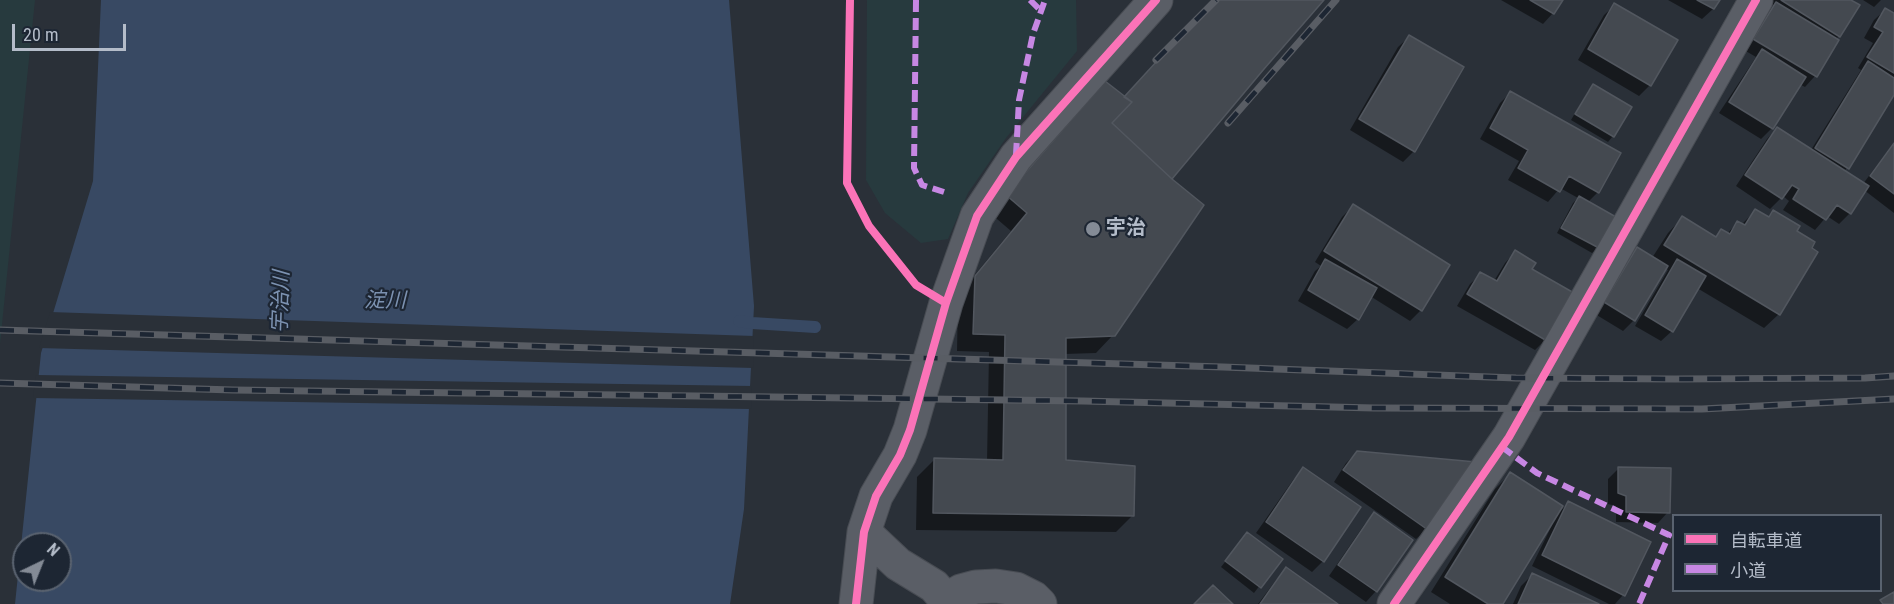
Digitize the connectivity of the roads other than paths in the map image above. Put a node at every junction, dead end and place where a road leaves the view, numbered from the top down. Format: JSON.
{"nodes":[{"id":1,"x":1156,"y":0,"type":"edge"},
{"id":2,"x":1756,"y":0,"type":"edge"},
{"id":3,"x":864,"y":532,"type":"junction"},
{"id":4,"x":945,"y":602,"type":"edge"},
{"id":5,"x":856,"y":604,"type":"edge"},
{"id":6,"x":1040,"y":604,"type":"edge"},
{"id":7,"x":1394,"y":604,"type":"edge"}],
"edges":[{"from":1,"to":3,"type":"street"},
{"from":2,"to":7,"type":"street"},
{"from":3,"to":4,"type":"street"},
{"from":3,"to":5,"type":"street"},
{"from":4,"to":6,"type":"street"}]}
